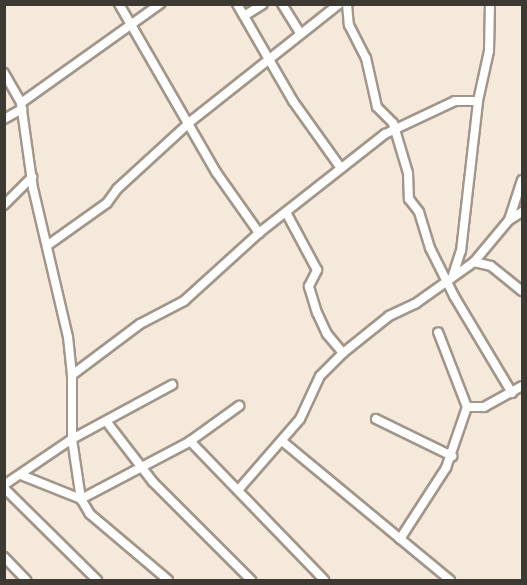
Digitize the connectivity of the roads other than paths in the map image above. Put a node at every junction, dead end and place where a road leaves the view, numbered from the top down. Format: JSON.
{"nodes":[{"id":1,"x":118,"y":4,"type":"edge"},
{"id":2,"x":160,"y":4,"type":"edge"},
{"id":3,"x":237,"y":4,"type":"edge"},
{"id":4,"x":263,"y":4,"type":"edge"},
{"id":5,"x":282,"y":4,"type":"edge"},
{"id":6,"x":339,"y":4,"type":"edge"},
{"id":7,"x":347,"y":4,"type":"edge"},
{"id":8,"x":490,"y":4,"type":"edge"},
{"id":9,"x":244,"y":16,"type":"junction"},
{"id":10,"x":130,"y":24,"type":"junction"},
{"id":11,"x":300,"y":33,"type":"junction"},
{"id":12,"x":267,"y":59,"type":"junction"},
{"id":13,"x":4,"y":73,"type":"edge"},
{"id":14,"x":478,"y":101,"type":"junction"},
{"id":15,"x":21,"y":106,"type":"junction"},
{"id":16,"x":4,"y":119,"type":"edge"},
{"id":17,"x":190,"y":122,"type":"junction"},
{"id":18,"x":395,"y":129,"type":"junction"},
{"id":19,"x":340,"y":166,"type":"junction"},
{"id":20,"x":32,"y":177,"type":"junction"},
{"id":21,"x":522,"y":180,"type":"edge"},
{"id":22,"x":4,"y":205,"type":"edge"},
{"id":23,"x":522,"y":212,"type":"edge"},
{"id":24,"x":287,"y":214,"type":"junction"},
{"id":25,"x":509,"y":220,"type":"junction"},
{"id":26,"x":259,"y":233,"type":"junction"},
{"id":27,"x":48,"y":245,"type":"junction"},
{"id":28,"x":474,"y":262,"type":"junction"},
{"id":29,"x":447,"y":282,"type":"junction"},
{"id":30,"x":522,"y":291,"type":"edge"},
{"id":31,"x":438,"y":332,"type":"dead end"},
{"id":32,"x":343,"y":353,"type":"junction"},
{"id":33,"x":72,"y":375,"type":"junction"},
{"id":34,"x":172,"y":385,"type":"dead end"},
{"id":35,"x":522,"y":386,"type":"edge"},
{"id":36,"x":512,"y":393,"type":"junction"},
{"id":37,"x":239,"y":406,"type":"dead end"},
{"id":38,"x":467,"y":407,"type":"junction"},
{"id":39,"x":376,"y":419,"type":"dead end"},
{"id":40,"x":106,"y":421,"type":"junction"},
{"id":41,"x":72,"y":439,"type":"junction"},
{"id":42,"x":190,"y":441,"type":"junction"},
{"id":43,"x":282,"y":441,"type":"junction"},
{"id":44,"x":452,"y":456,"type":"junction"},
{"id":45,"x":143,"y":466,"type":"junction"},
{"id":46,"x":21,"y":475,"type":"junction"},
{"id":47,"x":4,"y":487,"type":"edge"},
{"id":48,"x":240,"y":488,"type":"junction"},
{"id":49,"x":81,"y":499,"type":"junction"},
{"id":50,"x":400,"y":539,"type":"junction"},
{"id":51,"x":4,"y":557,"type":"edge"},
{"id":52,"x":26,"y":580,"type":"edge"},
{"id":53,"x":97,"y":580,"type":"edge"},
{"id":54,"x":168,"y":580,"type":"edge"},
{"id":55,"x":251,"y":580,"type":"edge"},
{"id":56,"x":324,"y":580,"type":"edge"},
{"id":57,"x":450,"y":580,"type":"edge"}],
"edges":[{"from":1,"to":10,"type":"street"},
{"from":2,"to":10,"type":"street"},
{"from":3,"to":9,"type":"street"},
{"from":4,"to":9,"type":"street"},
{"from":5,"to":11,"type":"street"},
{"from":6,"to":11,"type":"street"},
{"from":7,"to":18,"type":"street"},
{"from":8,"to":14,"type":"street"},
{"from":9,"to":12,"type":"street"},
{"from":10,"to":15,"type":"street"},
{"from":10,"to":17,"type":"street"},
{"from":11,"to":12,"type":"street"},
{"from":12,"to":17,"type":"street"},
{"from":12,"to":19,"type":"street"},
{"from":13,"to":15,"type":"street"},
{"from":14,"to":18,"type":"street"},
{"from":14,"to":29,"type":"street"},
{"from":15,"to":16,"type":"street"},
{"from":15,"to":20,"type":"street"},
{"from":17,"to":26,"type":"street"},
{"from":17,"to":27,"type":"street"},
{"from":18,"to":19,"type":"street"},
{"from":18,"to":29,"type":"street"},
{"from":19,"to":24,"type":"street"},
{"from":20,"to":22,"type":"street"},
{"from":20,"to":27,"type":"street"},
{"from":21,"to":25,"type":"street"},
{"from":23,"to":25,"type":"street"},
{"from":24,"to":26,"type":"street"},
{"from":24,"to":32,"type":"street"},
{"from":25,"to":28,"type":"street"},
{"from":26,"to":33,"type":"street"},
{"from":27,"to":33,"type":"street"},
{"from":28,"to":29,"type":"street"},
{"from":28,"to":30,"type":"street"},
{"from":29,"to":32,"type":"street"},
{"from":29,"to":36,"type":"street"},
{"from":31,"to":38,"type":"street"},
{"from":32,"to":43,"type":"street"},
{"from":33,"to":41,"type":"street"},
{"from":34,"to":40,"type":"street"},
{"from":35,"to":36,"type":"street"},
{"from":36,"to":38,"type":"street"},
{"from":37,"to":42,"type":"street"},
{"from":38,"to":44,"type":"street"},
{"from":39,"to":44,"type":"street"},
{"from":40,"to":41,"type":"street"},
{"from":40,"to":45,"type":"street"},
{"from":41,"to":46,"type":"street"},
{"from":41,"to":49,"type":"street"},
{"from":42,"to":45,"type":"street"},
{"from":42,"to":48,"type":"street"},
{"from":43,"to":48,"type":"street"},
{"from":43,"to":50,"type":"street"},
{"from":44,"to":50,"type":"street"},
{"from":45,"to":49,"type":"street"},
{"from":45,"to":55,"type":"street"},
{"from":46,"to":47,"type":"street"},
{"from":46,"to":49,"type":"street"},
{"from":47,"to":53,"type":"street"},
{"from":48,"to":56,"type":"street"},
{"from":49,"to":54,"type":"street"},
{"from":50,"to":57,"type":"street"},
{"from":51,"to":52,"type":"street"}]}
